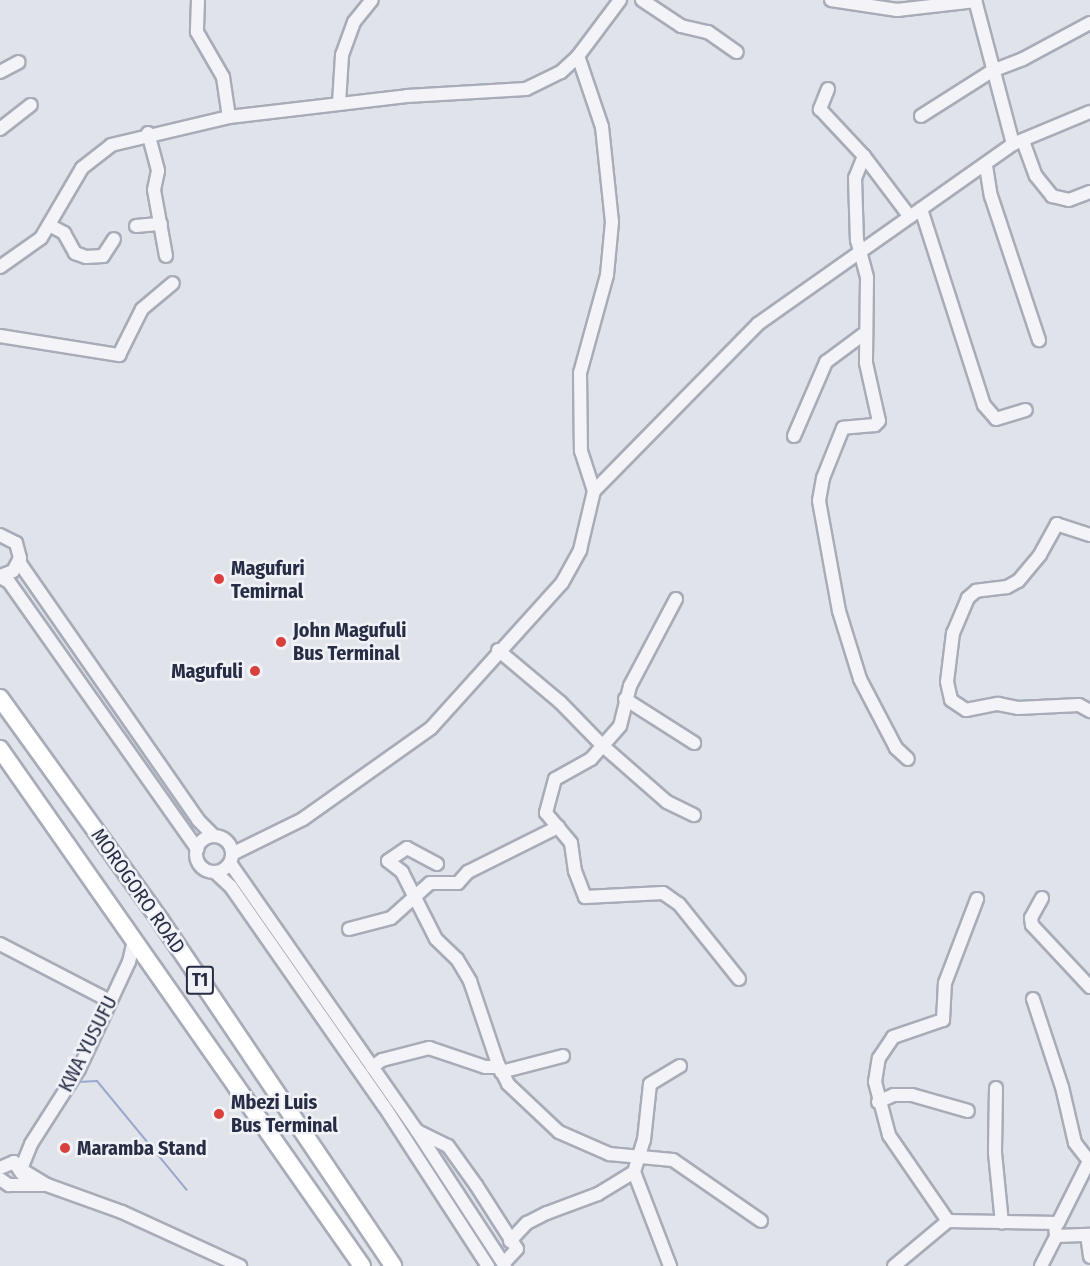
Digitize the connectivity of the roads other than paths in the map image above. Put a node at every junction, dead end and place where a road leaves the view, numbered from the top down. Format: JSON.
{"nodes":[{"id":1,"x":198,"y":0,"type":"edge"},
{"id":2,"x":372,"y":0,"type":"edge"},
{"id":3,"x":620,"y":0,"type":"edge"},
{"id":4,"x":642,"y":0,"type":"edge"},
{"id":5,"x":831,"y":0,"type":"edge"},
{"id":6,"x":975,"y":1,"type":"edge"},
{"id":7,"x":1090,"y":23,"type":"edge"},
{"id":8,"x":737,"y":52,"type":"dead end"},
{"id":9,"x":579,"y":56,"type":"junction"},
{"id":10,"x":19,"y":62,"type":"dead end"},
{"id":11,"x":992,"y":70,"type":"junction"},
{"id":12,"x":0,"y":72,"type":"edge"},
{"id":13,"x":828,"y":89,"type":"dead end"},
{"id":14,"x":339,"y":103,"type":"junction"},
{"id":15,"x":31,"y":105,"type":"dead end"},
{"id":16,"x":1090,"y":112,"type":"edge"},
{"id":17,"x":921,"y":116,"type":"dead end"},
{"id":18,"x":229,"y":117,"type":"junction"},
{"id":19,"x":0,"y":129,"type":"edge"},
{"id":20,"x":148,"y":134,"type":"junction"},
{"id":21,"x":1018,"y":142,"type":"junction"},
{"id":22,"x":864,"y":156,"type":"junction"},
{"id":23,"x":986,"y":166,"type":"junction"},
{"id":24,"x":1090,"y":192,"type":"edge"},
{"id":25,"x":921,"y":209,"type":"junction"},
{"id":26,"x":910,"y":217,"type":"junction"},
{"id":27,"x":161,"y":224,"type":"junction"},
{"id":28,"x":51,"y":226,"type":"junction"},
{"id":29,"x":136,"y":226,"type":"dead end"},
{"id":30,"x":114,"y":239,"type":"dead end"},
{"id":31,"x":858,"y":252,"type":"junction"},
{"id":32,"x":166,"y":256,"type":"dead end"},
{"id":33,"x":0,"y":267,"type":"edge"},
{"id":34,"x":173,"y":283,"type":"dead end"},
{"id":35,"x":865,"y":333,"type":"junction"},
{"id":36,"x":0,"y":336,"type":"edge"},
{"id":37,"x":1039,"y":340,"type":"dead end"},
{"id":38,"x":1026,"y":410,"type":"dead end"},
{"id":39,"x":794,"y":436,"type":"dead end"},
{"id":40,"x":594,"y":490,"type":"junction"},
{"id":41,"x":0,"y":535,"type":"edge"},
{"id":42,"x":1090,"y":535,"type":"edge"},
{"id":43,"x":19,"y":562,"type":"junction"},
{"id":44,"x":0,"y":576,"type":"edge"},
{"id":45,"x":676,"y":598,"type":"dead end"},
{"id":46,"x":498,"y":650,"type":"junction"},
{"id":47,"x":0,"y":698,"type":"edge"},
{"id":48,"x":625,"y":699,"type":"junction"},
{"id":49,"x":1090,"y":711,"type":"edge"},
{"id":50,"x":694,"y":743,"type":"dead end"},
{"id":51,"x":603,"y":746,"type":"junction"},
{"id":52,"x":0,"y":749,"type":"edge"},
{"id":53,"x":908,"y":759,"type":"dead end"},
{"id":54,"x":694,"y":815,"type":"dead end"},
{"id":55,"x":558,"y":827,"type":"junction"},
{"id":56,"x":214,"y":836,"type":"junction"},
{"id":57,"x":197,"y":849,"type":"junction"},
{"id":58,"x":231,"y":858,"type":"junction"},
{"id":59,"x":437,"y":864,"type":"dead end"},
{"id":60,"x":215,"y":872,"type":"junction"},
{"id":61,"x":415,"y":894,"type":"junction"},
{"id":62,"x":977,"y":898,"type":"dead end"},
{"id":63,"x":1042,"y":898,"type":"dead end"},
{"id":64,"x":349,"y":929,"type":"dead end"},
{"id":65,"x":134,"y":940,"type":"junction"},
{"id":66,"x":0,"y":944,"type":"edge"},
{"id":67,"x":739,"y":979,"type":"dead end"},
{"id":68,"x":1090,"y":987,"type":"edge"},
{"id":69,"x":1033,"y":999,"type":"dead end"},
{"id":70,"x":110,"y":1001,"type":"junction"},
{"id":71,"x":563,"y":1056,"type":"dead end"},
{"id":72,"x":680,"y":1066,"type":"dead end"},
{"id":73,"x":372,"y":1067,"type":"junction"},
{"id":74,"x":500,"y":1069,"type":"junction"},
{"id":75,"x":996,"y":1088,"type":"dead end"},
{"id":76,"x":878,"y":1102,"type":"junction"},
{"id":77,"x":968,"y":1111,"type":"dead end"},
{"id":78,"x":417,"y":1131,"type":"junction"},
{"id":79,"x":31,"y":1144,"type":"junction"},
{"id":80,"x":639,"y":1160,"type":"junction"},
{"id":81,"x":1090,"y":1160,"type":"edge"},
{"id":82,"x":3,"y":1164,"type":"edge"},
{"id":83,"x":21,"y":1169,"type":"junction"},
{"id":84,"x":634,"y":1172,"type":"junction"},
{"id":85,"x":3,"y":1182,"type":"edge"},
{"id":86,"x":47,"y":1185,"type":"junction"},
{"id":87,"x":761,"y":1221,"type":"dead end"},
{"id":88,"x":948,"y":1221,"type":"junction"},
{"id":89,"x":1002,"y":1223,"type":"junction"},
{"id":90,"x":1055,"y":1230,"type":"junction"},
{"id":91,"x":1088,"y":1235,"type":"edge"},
{"id":92,"x":510,"y":1241,"type":"junction"},
{"id":93,"x":1090,"y":1257,"type":"edge"},
{"id":94,"x":504,"y":1265,"type":"edge"},
{"id":95,"x":240,"y":1266,"type":"edge"},
{"id":96,"x":362,"y":1266,"type":"edge"},
{"id":97,"x":393,"y":1266,"type":"edge"},
{"id":98,"x":488,"y":1266,"type":"edge"},
{"id":99,"x":670,"y":1266,"type":"edge"},
{"id":100,"x":894,"y":1266,"type":"edge"},
{"id":101,"x":1041,"y":1266,"type":"edge"}],
"edges":[{"from":1,"to":18,"type":"street"},
{"from":2,"to":14,"type":"street"},
{"from":3,"to":9,"type":"street"},
{"from":4,"to":8,"type":"street"},
{"from":5,"to":6,"type":"street"},
{"from":6,"to":11,"type":"street"},
{"from":7,"to":11,"type":"street"},
{"from":9,"to":14,"type":"street"},
{"from":9,"to":40,"type":"street"},
{"from":10,"to":12,"type":"street"},
{"from":11,"to":17,"type":"street"},
{"from":11,"to":21,"type":"street"},
{"from":13,"to":22,"type":"street"},
{"from":14,"to":18,"type":"street"},
{"from":15,"to":19,"type":"street"},
{"from":16,"to":21,"type":"street"},
{"from":18,"to":20,"type":"street"},
{"from":20,"to":27,"type":"street"},
{"from":20,"to":28,"type":"street"},
{"from":21,"to":23,"type":"street"},
{"from":21,"to":24,"type":"street"},
{"from":22,"to":26,"type":"street"},
{"from":22,"to":31,"type":"street"},
{"from":23,"to":25,"type":"street"},
{"from":23,"to":37,"type":"street"},
{"from":25,"to":26,"type":"street"},
{"from":25,"to":38,"type":"street"},
{"from":26,"to":31,"type":"street"},
{"from":27,"to":29,"type":"street"},
{"from":27,"to":32,"type":"street"},
{"from":28,"to":30,"type":"street"},
{"from":28,"to":33,"type":"street"},
{"from":31,"to":35,"type":"street"},
{"from":31,"to":40,"type":"street"},
{"from":34,"to":36,"type":"street"},
{"from":35,"to":39,"type":"street"},
{"from":35,"to":53,"type":"street"},
{"from":40,"to":46,"type":"street"},
{"from":41,"to":43,"type":"street"},
{"from":42,"to":49,"type":"street"},
{"from":43,"to":44,"type":"street"},
{"from":43,"to":56,"type":"street"},
{"from":44,"to":57,"type":"street"},
{"from":45,"to":48,"type":"street"},
{"from":46,"to":51,"type":"street"},
{"from":46,"to":58,"type":"street"},
{"from":47,"to":97,"type":"highway","name":"MOROGORO ROAD","number":"T1"},
{"from":48,"to":50,"type":"street"},
{"from":48,"to":51,"type":"street"},
{"from":51,"to":54,"type":"street"},
{"from":51,"to":55,"type":"street"},
{"from":52,"to":65,"type":"highway","name":"MOROGORO ROAD","number":"T1"},
{"from":55,"to":61,"type":"street"},
{"from":55,"to":67,"type":"street"},
{"from":56,"to":57,"type":"street"},
{"from":56,"to":58,"type":"street"},
{"from":57,"to":60,"type":"street"},
{"from":58,"to":60,"type":"street"},
{"from":58,"to":73,"type":"street"},
{"from":59,"to":61,"type":"street"},
{"from":60,"to":98,"type":"street"},
{"from":61,"to":64,"type":"street"},
{"from":61,"to":74,"type":"street"},
{"from":62,"to":76,"type":"street"},
{"from":63,"to":68,"type":"street"},
{"from":65,"to":70,"type":"street","name":"KWA YUSUFU"},
{"from":65,"to":96,"type":"highway","name":"MOROGORO ROAD","number":"T1"},
{"from":66,"to":70,"type":"street"},
{"from":69,"to":81,"type":"street"},
{"from":70,"to":79,"type":"street","name":"KWA YUSUFU"},
{"from":71,"to":74,"type":"street"},
{"from":72,"to":80,"type":"street"},
{"from":73,"to":74,"type":"street"},
{"from":73,"to":78,"type":"street"},
{"from":74,"to":80,"type":"street"},
{"from":75,"to":89,"type":"street"},
{"from":76,"to":77,"type":"street"},
{"from":76,"to":88,"type":"street"},
{"from":78,"to":92,"type":"street"},
{"from":78,"to":94,"type":"street"},
{"from":79,"to":82,"type":"street","name":"KWA YUSUFU"},
{"from":79,"to":83,"type":"street","name":"KWA YUSUFU"},
{"from":80,"to":84,"type":"street"},
{"from":80,"to":87,"type":"street"},
{"from":81,"to":90,"type":"street"},
{"from":82,"to":83,"type":"street"},
{"from":83,"to":85,"type":"street","name":"KWA YUSUFU"},
{"from":83,"to":86,"type":"street"},
{"from":84,"to":92,"type":"street"},
{"from":84,"to":99,"type":"street"},
{"from":85,"to":86,"type":"street"},
{"from":86,"to":95,"type":"street"},
{"from":88,"to":89,"type":"street"},
{"from":88,"to":100,"type":"street"},
{"from":89,"to":90,"type":"street"},
{"from":90,"to":91,"type":"street"},
{"from":90,"to":101,"type":"street"},
{"from":91,"to":93,"type":"street"},
{"from":92,"to":94,"type":"street"}]}
